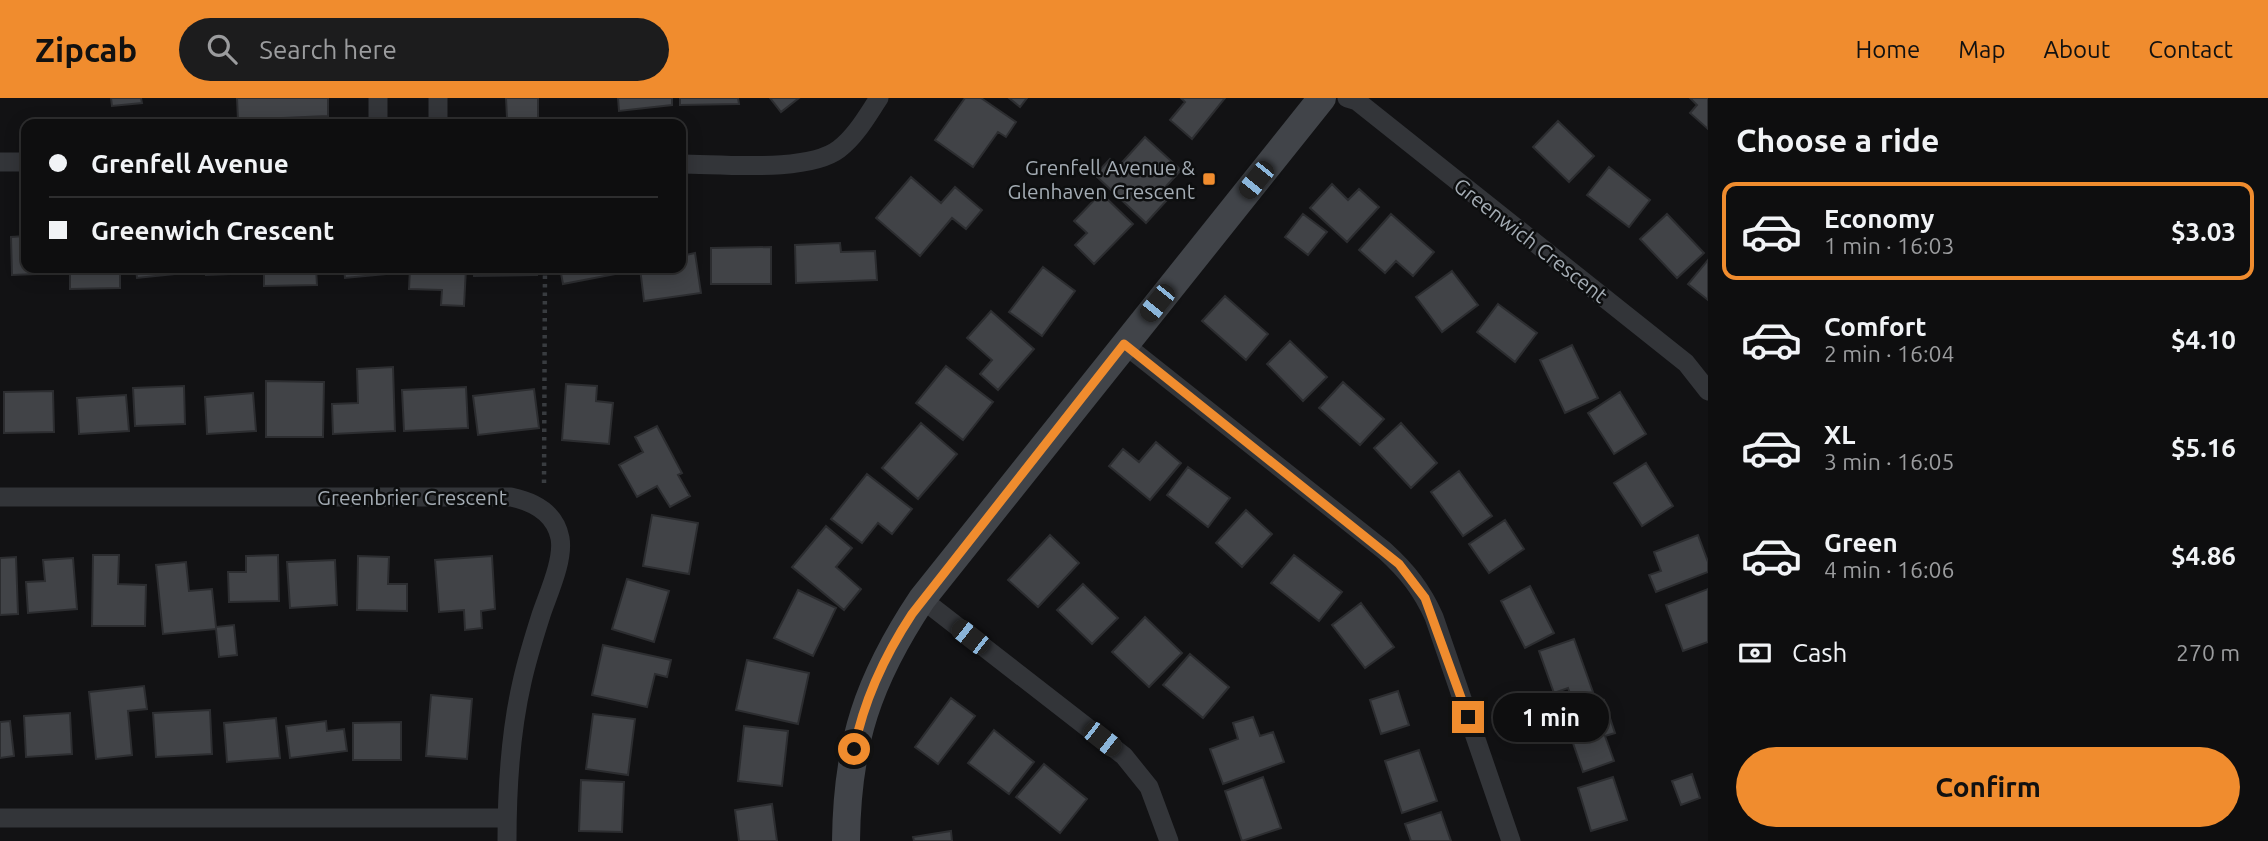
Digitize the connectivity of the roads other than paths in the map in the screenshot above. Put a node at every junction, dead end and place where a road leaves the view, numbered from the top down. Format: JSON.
{"nodes":[{"id":1,"x":378,"y":98,"type":"edge"},
{"id":2,"x":438,"y":98,"type":"edge"},
{"id":3,"x":879,"y":98,"type":"edge"},
{"id":4,"x":1322,"y":98,"type":"edge"},
{"id":5,"x":1348,"y":98,"type":"edge"},
{"id":6,"x":378,"y":119,"type":"edge"},
{"id":7,"x":438,"y":119,"type":"edge"},
{"id":8,"x":0,"y":162,"type":"edge"},
{"id":9,"x":21,"y":162,"type":"edge"},
{"id":10,"x":686,"y":164,"type":"edge"},
{"id":11,"x":1124,"y":344,"type":"junction"},
{"id":12,"x":1708,"y":391,"type":"edge"},
{"id":13,"x":0,"y":497,"type":"edge"},
{"id":14,"x":922,"y":599,"type":"junction"},
{"id":15,"x":0,"y":818,"type":"edge"},
{"id":16,"x":507,"y":818,"type":"junction"},
{"id":17,"x":508,"y":841,"type":"edge"},
{"id":18,"x":846,"y":841,"type":"edge"},
{"id":19,"x":1169,"y":841,"type":"edge"},
{"id":20,"x":1511,"y":841,"type":"edge"}],
"edges":[{"from":1,"to":6,"type":"street"},
{"from":2,"to":7,"type":"street"},
{"from":3,"to":10,"type":"street"},
{"from":4,"to":11,"type":"street"},
{"from":5,"to":12,"type":"street","name":"Greenwich Crescent"},
{"from":8,"to":9,"type":"street"},
{"from":11,"to":14,"type":"street"},
{"from":11,"to":20,"type":"street"},
{"from":13,"to":16,"type":"street","name":"Greenbrier Crescent"},
{"from":14,"to":18,"type":"street"},
{"from":14,"to":19,"type":"street"},
{"from":15,"to":16,"type":"street"},
{"from":16,"to":17,"type":"street","name":"Greenbrier Crescent"}]}
